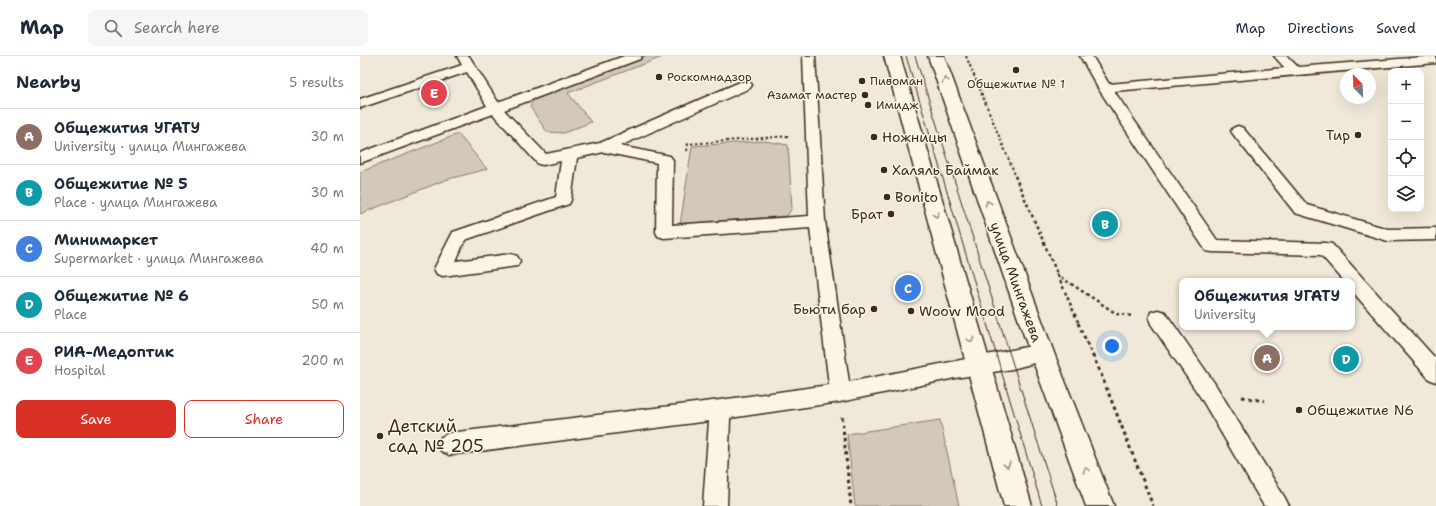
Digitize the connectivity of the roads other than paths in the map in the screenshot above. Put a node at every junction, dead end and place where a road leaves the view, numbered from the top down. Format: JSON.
{"nodes":[{"id":1,"x":636,"y":56,"type":"edge"},
{"id":2,"x":809,"y":56,"type":"edge"},
{"id":3,"x":892,"y":56,"type":"edge"},
{"id":4,"x":936,"y":56,"type":"edge"},
{"id":5,"x":1086,"y":56,"type":"edge"},
{"id":6,"x":1280,"y":56,"type":"edge"},
{"id":7,"x":1433,"y":58,"type":"edge"},
{"id":8,"x":1367,"y":60,"type":"edge"},
{"id":9,"x":467,"y":62,"type":"edge"},
{"id":10,"x":1295,"y":71,"type":"junction"},
{"id":11,"x":745,"y":85,"type":"dead end"},
{"id":12,"x":1105,"y":88,"type":"junction"},
{"id":13,"x":360,"y":104,"type":"edge"},
{"id":14,"x":495,"y":108,"type":"junction"},
{"id":15,"x":1238,"y":131,"type":"dead end"},
{"id":16,"x":604,"y":147,"type":"junction"},
{"id":17,"x":570,"y":154,"type":"junction"},
{"id":18,"x":360,"y":158,"type":"edge"},
{"id":19,"x":817,"y":221,"type":"junction"},
{"id":20,"x":1436,"y":234,"type":"edge"},
{"id":21,"x":511,"y":261,"type":"dead end"},
{"id":22,"x":1352,"y":278,"type":"edge"},
{"id":23,"x":1355,"y":282,"type":"edge"},
{"id":24,"x":1158,"y":318,"type":"road end"},
{"id":25,"x":1042,"y":354,"type":"junction"},
{"id":26,"x":978,"y":365,"type":"junction"},
{"id":27,"x":1436,"y":373,"type":"edge"},
{"id":28,"x":840,"y":393,"type":"junction"},
{"id":29,"x":720,"y":410,"type":"junction"},
{"id":30,"x":448,"y":444,"type":"dead end"},
{"id":31,"x":715,"y":506,"type":"edge"},
{"id":32,"x":1018,"y":506,"type":"edge"},
{"id":33,"x":1100,"y":506,"type":"edge"},
{"id":34,"x":1277,"y":506,"type":"edge"}],
"edges":[{"from":1,"to":14,"type":"lane"},
{"from":2,"to":19,"type":"lane"},
{"from":3,"to":26,"type":"street","one_way":true},
{"from":25,"to":4,"type":"street","name":"улица Мингажева","one_way":true},
{"from":5,"to":12,"type":"lane"},
{"from":6,"to":10,"type":"lane"},
{"from":7,"to":8,"type":"lane"},
{"from":8,"to":10,"type":"lane"},
{"from":9,"to":13,"type":"lane"},
{"from":9,"to":14,"type":"lane"},
{"from":10,"to":12,"type":"lane"},
{"from":11,"to":16,"type":"lane"},
{"from":12,"to":22,"type":"lane"},
{"from":14,"to":17,"type":"lane"},
{"from":14,"to":18,"type":"lane"},
{"from":15,"to":20,"type":"lane"},
{"from":16,"to":17,"type":"lane"},
{"from":16,"to":19,"type":"lane"},
{"from":17,"to":21,"type":"lane"},
{"from":19,"to":28,"type":"lane"},
{"from":23,"to":27,"type":"lane"},
{"from":24,"to":34,"type":"lane"},
{"from":25,"to":26,"type":"lane"},
{"from":33,"to":25,"type":"street","name":"улица Мингажева","one_way":true},
{"from":26,"to":28,"type":"lane"},
{"from":26,"to":32,"type":"street","one_way":true},
{"from":28,"to":29,"type":"lane"},
{"from":29,"to":30,"type":"lane"},
{"from":29,"to":31,"type":"lane"}]}
